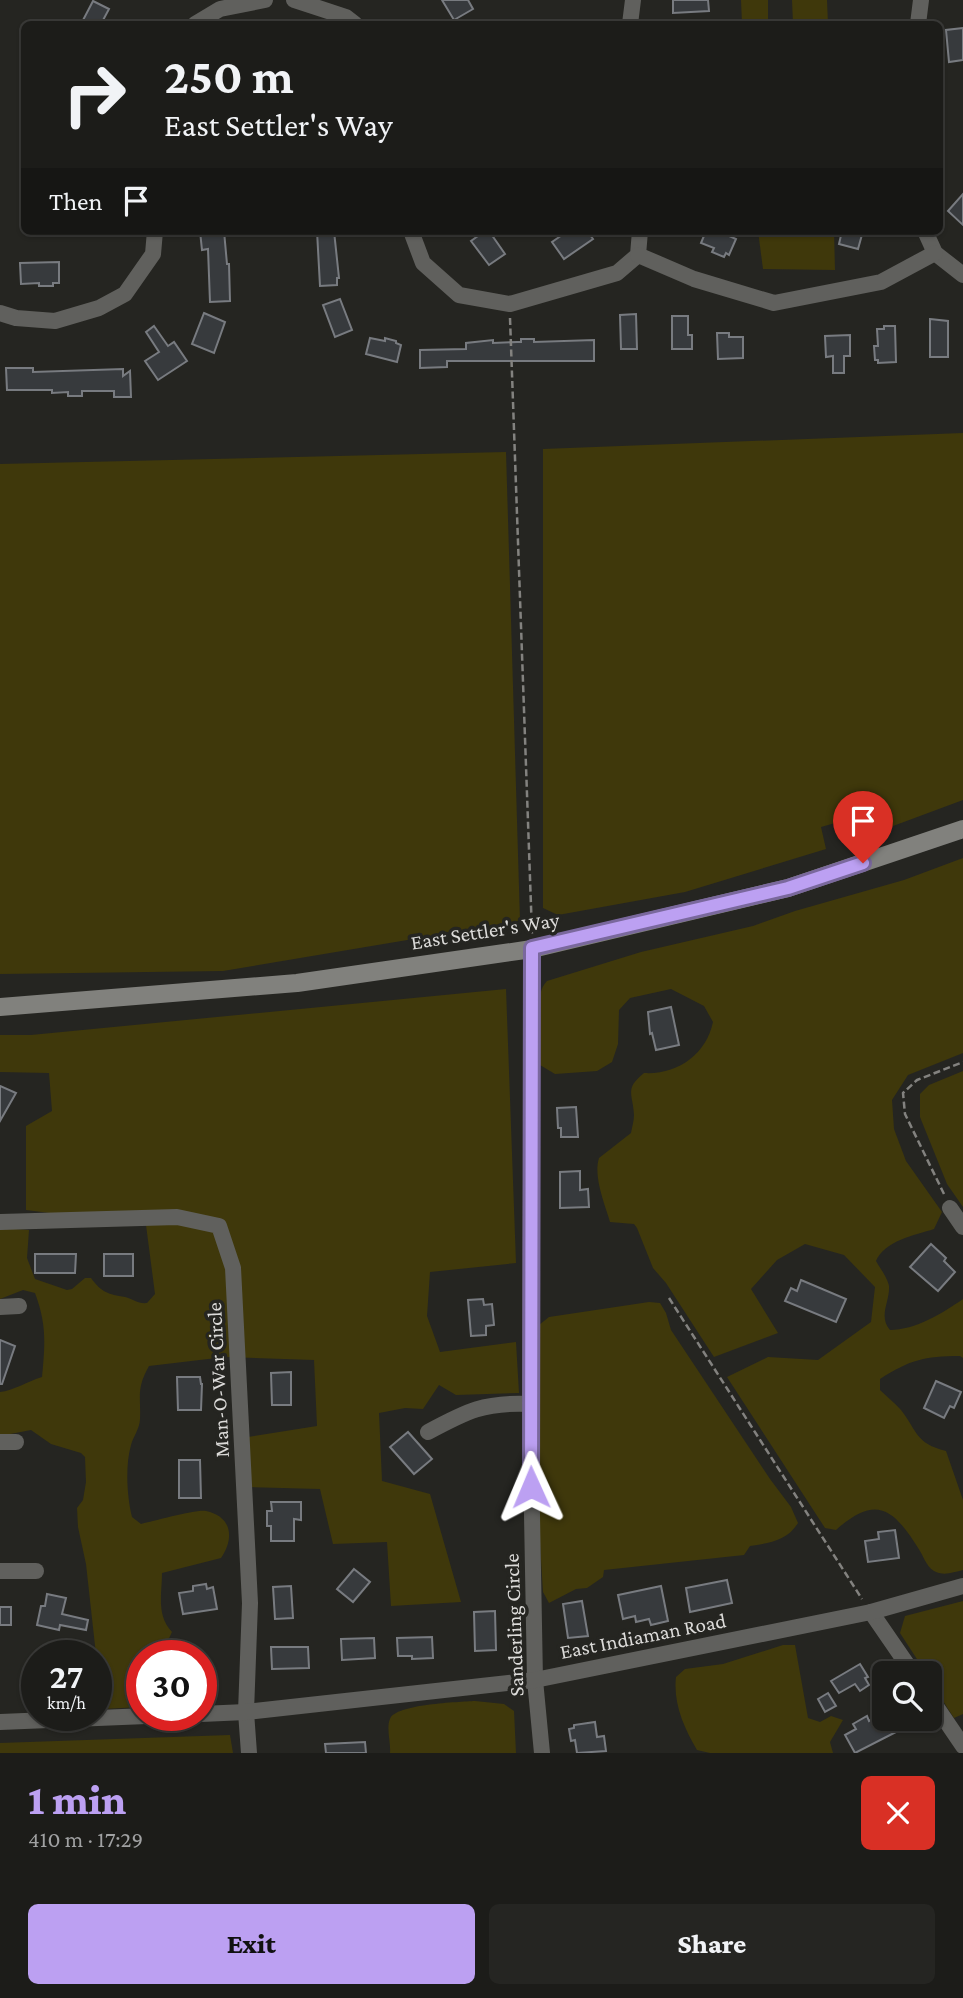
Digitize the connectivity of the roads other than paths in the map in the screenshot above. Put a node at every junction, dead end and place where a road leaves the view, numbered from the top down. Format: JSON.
{"nodes":[{"id":1,"x":265,"y":0,"type":"edge"},
{"id":2,"x":294,"y":0,"type":"edge"},
{"id":3,"x":633,"y":0,"type":"edge"},
{"id":4,"x":921,"y":0,"type":"edge"},
{"id":5,"x":200,"y":21,"type":"edge"},
{"id":6,"x":351,"y":21,"type":"edge"},
{"id":7,"x":630,"y":21,"type":"edge"},
{"id":8,"x":918,"y":21,"type":"edge"},
{"id":9,"x":155,"y":235,"type":"edge"},
{"id":10,"x":413,"y":235,"type":"edge"},
{"id":11,"x":640,"y":235,"type":"edge"},
{"id":12,"x":927,"y":235,"type":"edge"},
{"id":13,"x":935,"y":253,"type":"junction"},
{"id":14,"x":638,"y":255,"type":"junction"},
{"id":15,"x":963,"y":275,"type":"edge"},
{"id":16,"x":0,"y":313,"type":"edge"},
{"id":17,"x":963,"y":829,"type":"edge"},
{"id":18,"x":532,"y":948,"type":"junction"},
{"id":19,"x":0,"y":1007,"type":"edge"},
{"id":20,"x":950,"y":1208,"type":"road end"},
{"id":21,"x":0,"y":1222,"type":"edge"},
{"id":22,"x":963,"y":1227,"type":"edge"},
{"id":23,"x":19,"y":1306,"type":"dead end"},
{"id":24,"x":0,"y":1307,"type":"edge"},
{"id":25,"x":530,"y":1404,"type":"junction"},
{"id":26,"x":428,"y":1433,"type":"dead end"},
{"id":27,"x":0,"y":1571,"type":"edge"},
{"id":28,"x":36,"y":1571,"type":"dead end"},
{"id":29,"x":963,"y":1586,"type":"edge"},
{"id":30,"x":871,"y":1612,"type":"junction"},
{"id":31,"x":905,"y":1661,"type":"edge"},
{"id":32,"x":535,"y":1679,"type":"junction"},
{"id":33,"x":246,"y":1712,"type":"junction"},
{"id":34,"x":217,"y":1713,"type":"edge"},
{"id":35,"x":942,"y":1715,"type":"edge"},
{"id":36,"x":126,"y":1717,"type":"edge"},
{"id":37,"x":0,"y":1722,"type":"edge"},
{"id":38,"x":963,"y":1746,"type":"edge"},
{"id":39,"x":249,"y":1753,"type":"edge"},
{"id":40,"x":542,"y":1753,"type":"edge"}],
"edges":[{"from":1,"to":5,"type":"street"},
{"from":2,"to":6,"type":"street"},
{"from":3,"to":7,"type":"street"},
{"from":4,"to":8,"type":"street"},
{"from":9,"to":16,"type":"street"},
{"from":10,"to":14,"type":"street"},
{"from":11,"to":14,"type":"street"},
{"from":12,"to":13,"type":"street"},
{"from":13,"to":14,"type":"street"},
{"from":13,"to":15,"type":"street"},
{"from":17,"to":18,"type":"main road","name":"East Settler's Way"},
{"from":18,"to":19,"type":"main road","name":"East Settler's Way"},
{"from":18,"to":25,"type":"street","name":"Sanderling Circle"},
{"from":20,"to":22,"type":"street"},
{"from":21,"to":33,"type":"street","name":"Man-O-War Circle"},
{"from":23,"to":24,"type":"street"},
{"from":25,"to":26,"type":"street"},
{"from":25,"to":32,"type":"street","name":"Sanderling Circle"},
{"from":27,"to":28,"type":"street"},
{"from":29,"to":30,"type":"street","name":"East Indiaman Road"},
{"from":30,"to":31,"type":"street"},
{"from":30,"to":32,"type":"street","name":"East Indiaman Road"},
{"from":32,"to":33,"type":"street","name":"East Indiaman Road"},
{"from":32,"to":40,"type":"street","name":"Sanderling Circle"},
{"from":33,"to":34,"type":"street","name":"East Indiaman Road"},
{"from":33,"to":39,"type":"street","name":"Man-O-War Circle"},
{"from":35,"to":38,"type":"street"},
{"from":36,"to":37,"type":"street"}]}
